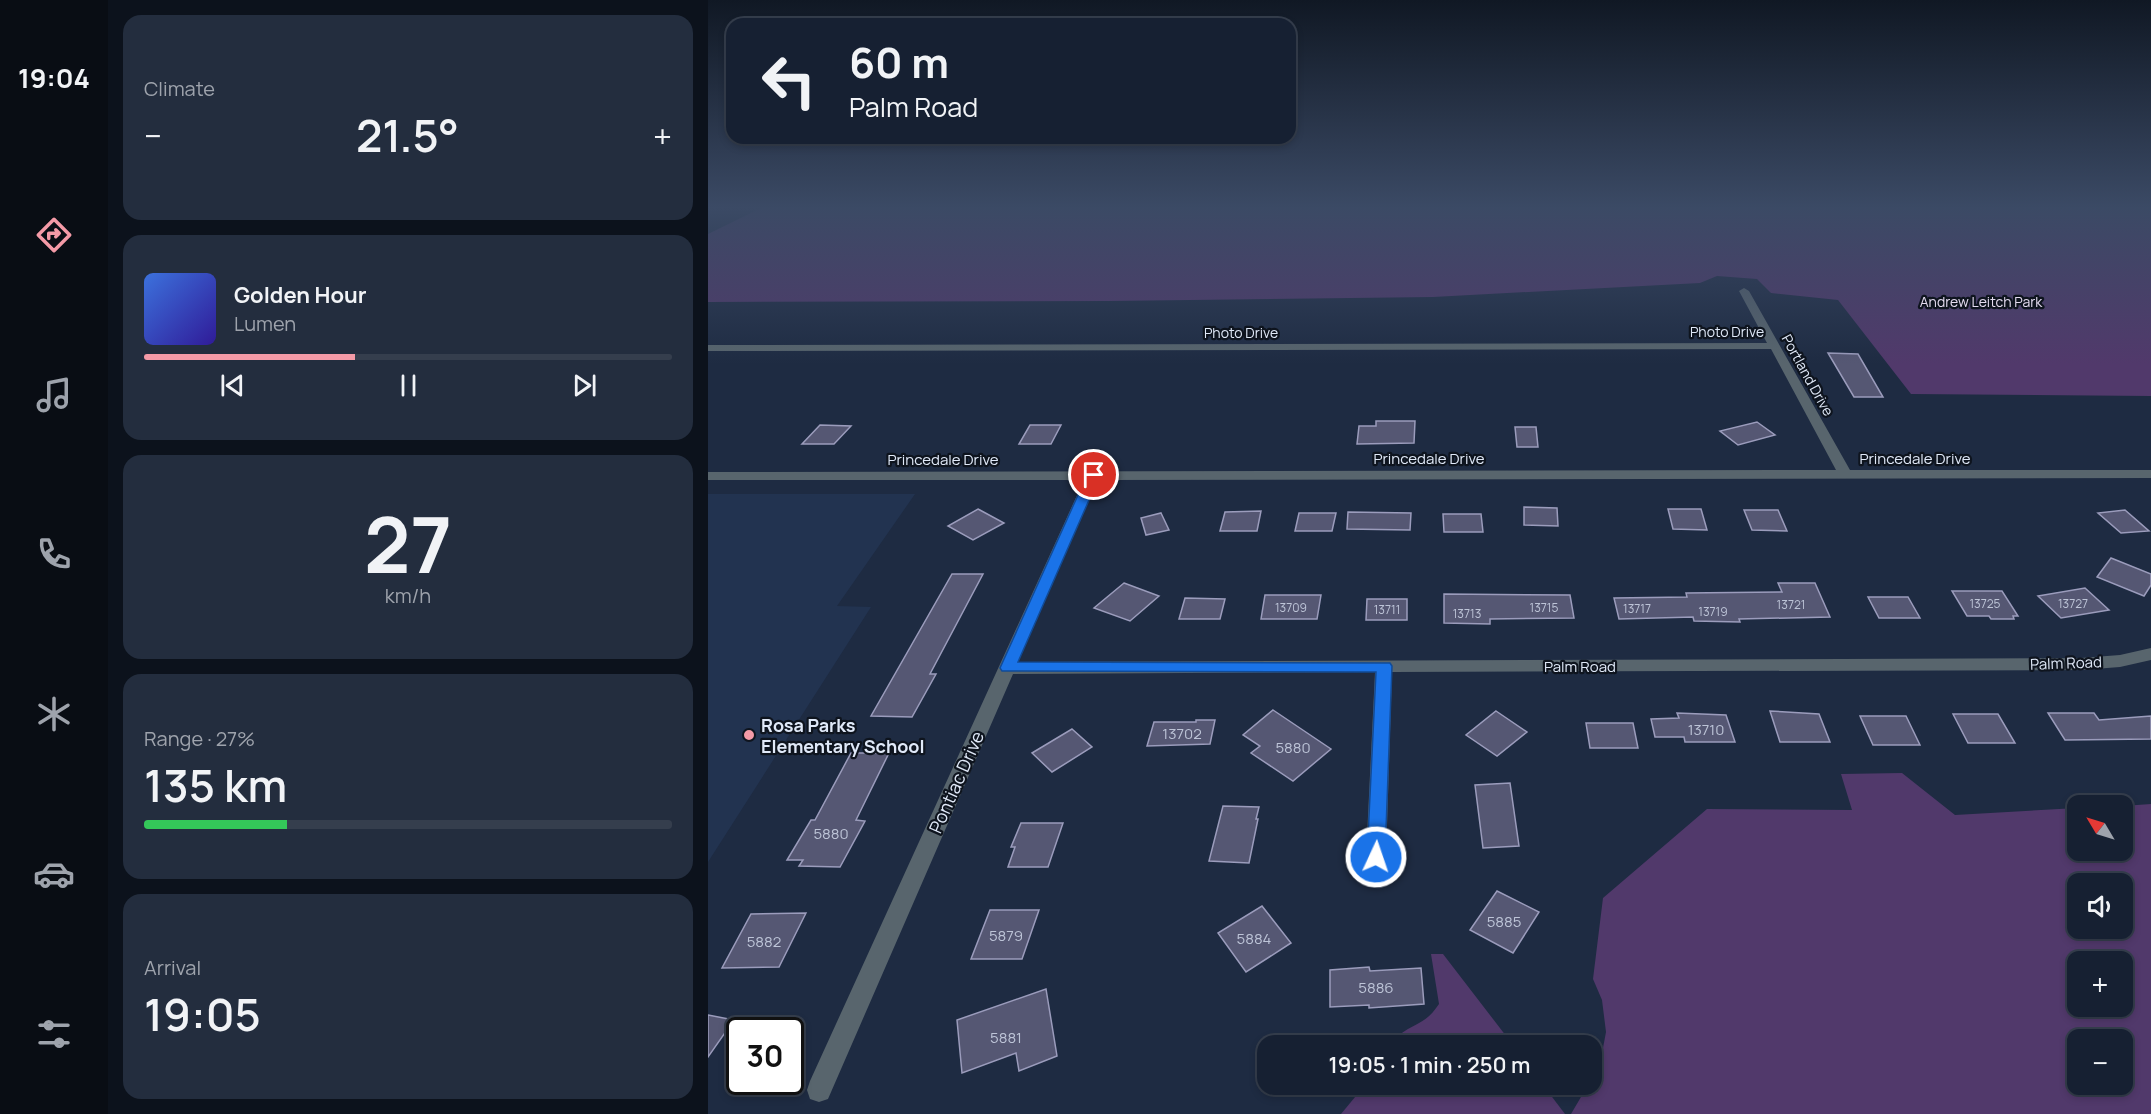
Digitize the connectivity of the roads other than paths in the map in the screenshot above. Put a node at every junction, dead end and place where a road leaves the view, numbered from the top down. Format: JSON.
{"nodes":[{"id":1,"x":1744,"y":291,"type":"dead end"},
{"id":2,"x":1774,"y":346,"type":"junction"},
{"id":3,"x":708,"y":348,"type":"edge"},
{"id":4,"x":1845,"y":474,"type":"junction"},
{"id":5,"x":2151,"y":474,"type":"edge"},
{"id":6,"x":1094,"y":475,"type":"junction"},
{"id":7,"x":708,"y":476,"type":"edge"},
{"id":8,"x":2151,"y":654,"type":"edge"},
{"id":9,"x":1384,"y":666,"type":"junction"},
{"id":10,"x":1008,"y":668,"type":"junction"},
{"id":11,"x":1376,"y":857,"type":"dead end"},
{"id":12,"x":819,"y":1090,"type":"dead end"}],
"edges":[{"from":1,"to":2,"type":"street","name":"Portland Drive"},
{"from":2,"to":3,"type":"street","name":"Photo Drive"},
{"from":2,"to":4,"type":"street","name":"Portland Drive"},
{"from":4,"to":5,"type":"street","name":"Princedale Drive"},
{"from":4,"to":6,"type":"street","name":"Princedale Drive"},
{"from":6,"to":7,"type":"street","name":"Princedale Drive"},
{"from":6,"to":10,"type":"street","name":"Pontiac Drive"},
{"from":8,"to":9,"type":"street","name":"Palm Road"},
{"from":9,"to":10,"type":"street","name":"Palm Road"},
{"from":9,"to":11,"type":"street"},
{"from":10,"to":12,"type":"street","name":"Pontiac Drive"}]}
